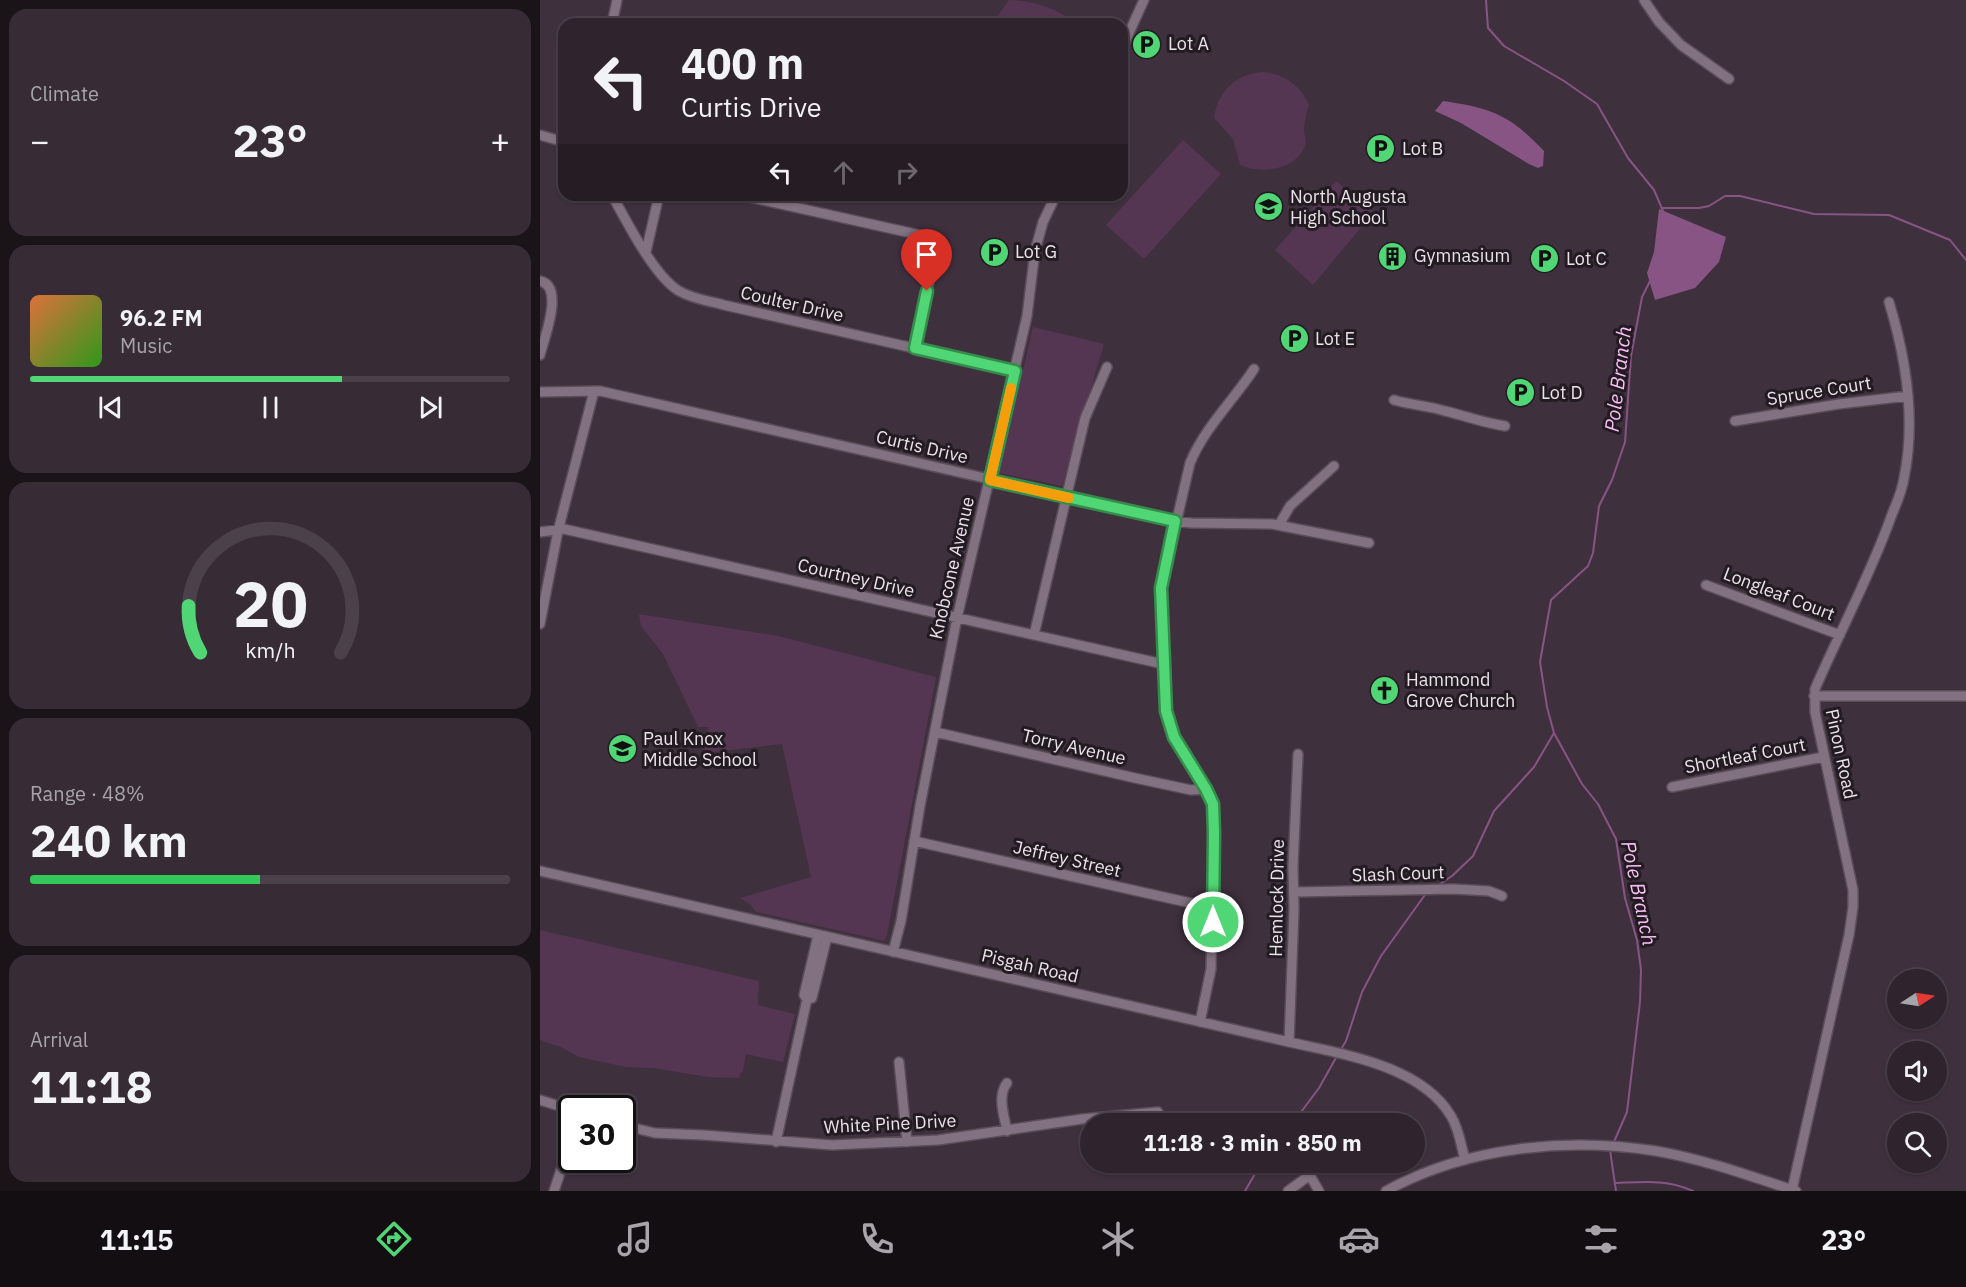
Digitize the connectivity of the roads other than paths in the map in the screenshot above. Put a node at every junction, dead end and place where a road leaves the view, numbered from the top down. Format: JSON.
{"nodes":[{"id":1,"x":617,"y":0,"type":"edge"},
{"id":2,"x":1144,"y":0,"type":"edge"},
{"id":3,"x":1644,"y":0,"type":"edge"},
{"id":4,"x":613,"y":18,"type":"edge"},
{"id":5,"x":1128,"y":35,"type":"edge"},
{"id":6,"x":1729,"y":79,"type":"dead end"},
{"id":7,"x":540,"y":135,"type":"edge"},
{"id":8,"x":558,"y":140,"type":"edge"},
{"id":9,"x":616,"y":201,"type":"edge"},
{"id":10,"x":658,"y":201,"type":"edge"},
{"id":11,"x":767,"y":201,"type":"edge"},
{"id":12,"x":1053,"y":201,"type":"edge"},
{"id":13,"x":646,"y":252,"type":"junction"},
{"id":14,"x":540,"y":281,"type":"edge"},
{"id":15,"x":1889,"y":302,"type":"dead end"},
{"id":16,"x":915,"y":348,"type":"junction"},
{"id":17,"x":540,"y":355,"type":"edge"},
{"id":18,"x":1107,"y":367,"type":"dead end"},
{"id":19,"x":1254,"y":369,"type":"dead end"},
{"id":20,"x":1015,"y":371,"type":"junction"},
{"id":21,"x":594,"y":391,"type":"junction"},
{"id":22,"x":540,"y":392,"type":"edge"},
{"id":23,"x":1908,"y":396,"type":"junction"},
{"id":24,"x":1395,"y":400,"type":"dead end"},
{"id":25,"x":1736,"y":421,"type":"dead end"},
{"id":26,"x":1505,"y":426,"type":"dead end"},
{"id":27,"x":1334,"y":466,"type":"dead end"},
{"id":28,"x":990,"y":480,"type":"junction"},
{"id":29,"x":1066,"y":497,"type":"junction"},
{"id":30,"x":1175,"y":521,"type":"junction"},
{"id":31,"x":1279,"y":525,"type":"junction"},
{"id":32,"x":558,"y":531,"type":"junction"},
{"id":33,"x":540,"y":532,"type":"edge"},
{"id":34,"x":1369,"y":543,"type":"dead end"},
{"id":35,"x":1706,"y":585,"type":"dead end"},
{"id":36,"x":957,"y":618,"type":"junction"},
{"id":37,"x":540,"y":624,"type":"edge"},
{"id":38,"x":1034,"y":635,"type":"junction"},
{"id":39,"x":1840,"y":635,"type":"junction"},
{"id":40,"x":1163,"y":664,"type":"junction"},
{"id":41,"x":1815,"y":696,"type":"junction"},
{"id":42,"x":1966,"y":696,"type":"edge"},
{"id":43,"x":935,"y":732,"type":"junction"},
{"id":44,"x":1298,"y":754,"type":"dead end"},
{"id":45,"x":1823,"y":757,"type":"junction"},
{"id":46,"x":1672,"y":787,"type":"dead end"},
{"id":47,"x":1206,"y":789,"type":"junction"},
{"id":48,"x":914,"y":841,"type":"junction"},
{"id":49,"x":540,"y":871,"type":"edge"},
{"id":50,"x":1294,"y":892,"type":"junction"},
{"id":51,"x":1502,"y":896,"type":"dead end"},
{"id":52,"x":1213,"y":908,"type":"junction"},
{"id":53,"x":822,"y":936,"type":"junction"},
{"id":54,"x":893,"y":952,"type":"junction"},
{"id":55,"x":1200,"y":1022,"type":"junction"},
{"id":56,"x":1289,"y":1042,"type":"junction"},
{"id":57,"x":899,"y":1062,"type":"dead end"},
{"id":58,"x":1007,"y":1083,"type":"dead end"},
{"id":59,"x":540,"y":1100,"type":"edge"},
{"id":60,"x":558,"y":1106,"type":"edge"},
{"id":61,"x":1158,"y":1112,"type":"dead end"},
{"id":62,"x":636,"y":1128,"type":"edge"},
{"id":63,"x":1007,"y":1131,"type":"junction"},
{"id":64,"x":776,"y":1142,"type":"junction"},
{"id":65,"x":907,"y":1142,"type":"junction"},
{"id":66,"x":1465,"y":1160,"type":"junction"},
{"id":67,"x":560,"y":1173,"type":"edge"},
{"id":68,"x":1310,"y":1175,"type":"joint"},
{"id":69,"x":1794,"y":1190,"type":"edge"},
{"id":70,"x":554,"y":1191,"type":"edge"},
{"id":71,"x":1287,"y":1191,"type":"edge"},
{"id":72,"x":1319,"y":1191,"type":"edge"},
{"id":73,"x":1386,"y":1191,"type":"edge"}],
"edges":[{"from":1,"to":4,"type":"street"},
{"from":2,"to":5,"type":"street"},
{"from":3,"to":6,"type":"street"},
{"from":7,"to":8,"type":"street"},
{"from":9,"to":13,"type":"street","name":"Coulter Drive"},
{"from":10,"to":13,"type":"street"},
{"from":11,"to":16,"type":"street"},
{"from":12,"to":20,"type":"street","name":"Knobcone Avenue"},
{"from":13,"to":16,"type":"street","name":"Coulter Drive"},
{"from":14,"to":17,"type":"street"},
{"from":15,"to":23,"type":"street","name":"Pinon Road"},
{"from":16,"to":20,"type":"street","name":"Coulter Drive"},
{"from":18,"to":29,"type":"street"},
{"from":19,"to":30,"type":"street"},
{"from":20,"to":28,"type":"street","name":"Knobcone Avenue"},
{"from":21,"to":22,"type":"street","name":"Curtis Drive"},
{"from":21,"to":28,"type":"street","name":"Curtis Drive"},
{"from":21,"to":32,"type":"street"},
{"from":23,"to":25,"type":"street","name":"Spruce Court"},
{"from":23,"to":39,"type":"street","name":"Pinon Road"},
{"from":24,"to":26,"type":"street"},
{"from":27,"to":31,"type":"street"},
{"from":28,"to":29,"type":"street","name":"Curtis Drive"},
{"from":28,"to":36,"type":"street","name":"Knobcone Avenue"},
{"from":29,"to":30,"type":"street","name":"Curtis Drive"},
{"from":29,"to":38,"type":"street"},
{"from":30,"to":31,"type":"street","name":"Curtis Drive"},
{"from":30,"to":40,"type":"street"},
{"from":31,"to":34,"type":"street","name":"Curtis Drive"},
{"from":32,"to":33,"type":"street","name":"Courtney Drive"},
{"from":32,"to":36,"type":"street","name":"Courtney Drive"},
{"from":32,"to":37,"type":"street"},
{"from":35,"to":39,"type":"street","name":"Longleaf Court"},
{"from":36,"to":38,"type":"street","name":"Courtney Drive"},
{"from":36,"to":43,"type":"street","name":"Knobcone Avenue"},
{"from":38,"to":40,"type":"street","name":"Courtney Drive"},
{"from":39,"to":41,"type":"street","name":"Pinon Road"},
{"from":40,"to":47,"type":"street"},
{"from":41,"to":42,"type":"street"},
{"from":41,"to":45,"type":"street","name":"Pinon Road"},
{"from":43,"to":47,"type":"street","name":"Torry Avenue"},
{"from":43,"to":48,"type":"street","name":"Knobcone Avenue"},
{"from":44,"to":50,"type":"street","name":"Hemlock Drive"},
{"from":45,"to":46,"type":"street","name":"Shortleaf Court"},
{"from":45,"to":69,"type":"street","name":"Pinon Road"},
{"from":47,"to":52,"type":"street"},
{"from":48,"to":52,"type":"street","name":"Jeffrey Street"},
{"from":48,"to":54,"type":"street","name":"Knobcone Avenue"},
{"from":49,"to":53,"type":"street","name":"Pisgah Road"},
{"from":50,"to":51,"type":"street","name":"Slash Court"},
{"from":50,"to":56,"type":"street","name":"Hemlock Drive"},
{"from":52,"to":55,"type":"street"},
{"from":53,"to":54,"type":"street","name":"Pisgah Road"},
{"from":53,"to":64,"type":"street"},
{"from":54,"to":55,"type":"street","name":"Pisgah Road"},
{"from":55,"to":56,"type":"street","name":"Pisgah Road"},
{"from":56,"to":66,"type":"street","name":"Pisgah Road"},
{"from":57,"to":65,"type":"street"},
{"from":58,"to":63,"type":"street"},
{"from":59,"to":60,"type":"street"},
{"from":61,"to":63,"type":"street","name":"White Pine Drive"},
{"from":62,"to":64,"type":"street","name":"White Pine Drive"},
{"from":63,"to":65,"type":"street","name":"White Pine Drive"},
{"from":64,"to":65,"type":"street","name":"White Pine Drive"},
{"from":66,"to":69,"type":"street"},
{"from":66,"to":73,"type":"street"},
{"from":67,"to":70,"type":"street"},
{"from":68,"to":71,"type":"street"},
{"from":68,"to":72,"type":"street"}]}
